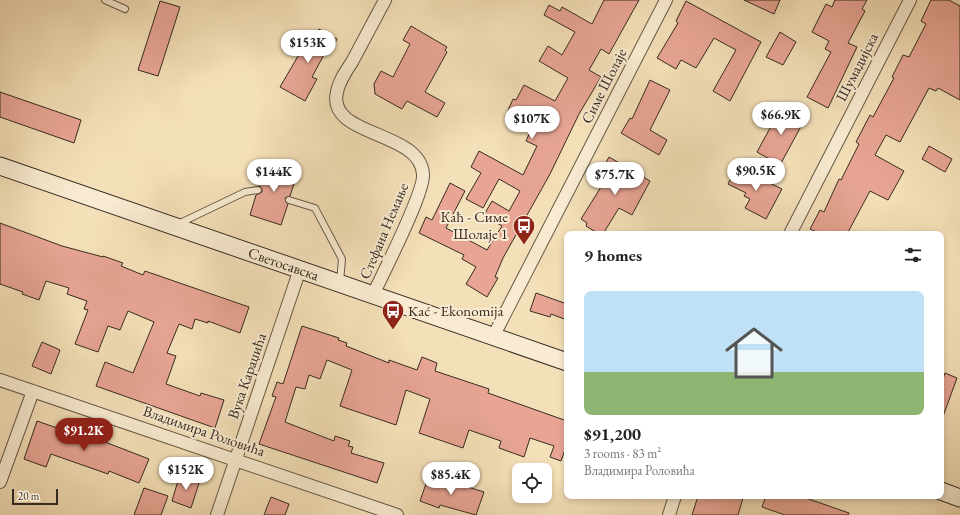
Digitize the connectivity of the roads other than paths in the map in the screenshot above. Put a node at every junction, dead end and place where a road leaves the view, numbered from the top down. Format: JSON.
{"nodes":[{"id":1,"x":104,"y":0,"type":"edge"},
{"id":2,"x":385,"y":0,"type":"edge"},
{"id":3,"x":666,"y":0,"type":"edge"},
{"id":4,"x":910,"y":0,"type":"edge"},
{"id":5,"x":125,"y":10,"type":"dead end"},
{"id":6,"x":0,"y":166,"type":"edge"},
{"id":7,"x":258,"y":190,"type":"dead end"},
{"id":8,"x":289,"y":200,"type":"dead end"},
{"id":9,"x":175,"y":226,"type":"junction"},
{"id":10,"x":792,"y":231,"type":"edge"},
{"id":11,"x":300,"y":269,"type":"junction"},
{"id":12,"x":340,"y":282,"type":"junction"},
{"id":13,"x":374,"y":295,"type":"junction"},
{"id":14,"x":493,"y":337,"type":"junction"},
{"id":15,"x":564,"y":361,"type":"edge"},
{"id":16,"x":0,"y":380,"type":"edge"},
{"id":17,"x":33,"y":391,"type":"junction"},
{"id":18,"x":236,"y":459,"type":"junction"},
{"id":19,"x":0,"y":482,"type":"edge"},
{"id":20,"x":944,"y":492,"type":"edge"},
{"id":21,"x":960,"y":498,"type":"edge"},
{"id":22,"x":674,"y":499,"type":"edge"},
{"id":23,"x":217,"y":515,"type":"edge"},
{"id":24,"x":397,"y":515,"type":"edge"},
{"id":25,"x":669,"y":515,"type":"edge"}],
"edges":[{"from":1,"to":5,"type":"lane"},
{"from":2,"to":13,"type":"street","name":"Стефана Немање"},
{"from":3,"to":14,"type":"street","name":"Симе Шолаје"},
{"from":4,"to":10,"type":"street","name":"Шумадијска"},
{"from":6,"to":9,"type":"main road","name":"Светосавска"},
{"from":7,"to":9,"type":"lane"},
{"from":8,"to":12,"type":"lane"},
{"from":9,"to":11,"type":"main road","name":"Светосавска"},
{"from":11,"to":12,"type":"main road","name":"Светосавска"},
{"from":11,"to":18,"type":"street","name":"Вука Караџића"},
{"from":12,"to":13,"type":"main road","name":"Светосавска"},
{"from":13,"to":14,"type":"main road","name":"Светосавска"},
{"from":14,"to":15,"type":"main road","name":"Светосавска"},
{"from":16,"to":17,"type":"street","name":"Владимира Роловића"},
{"from":17,"to":18,"type":"street","name":"Владимира Роловића"},
{"from":17,"to":19,"type":"street"},
{"from":18,"to":23,"type":"street","name":"Вука Караџића"},
{"from":18,"to":24,"type":"street","name":"Владимира Роловића"},
{"from":20,"to":21,"type":"main road"},
{"from":22,"to":25,"type":"street"}]}
